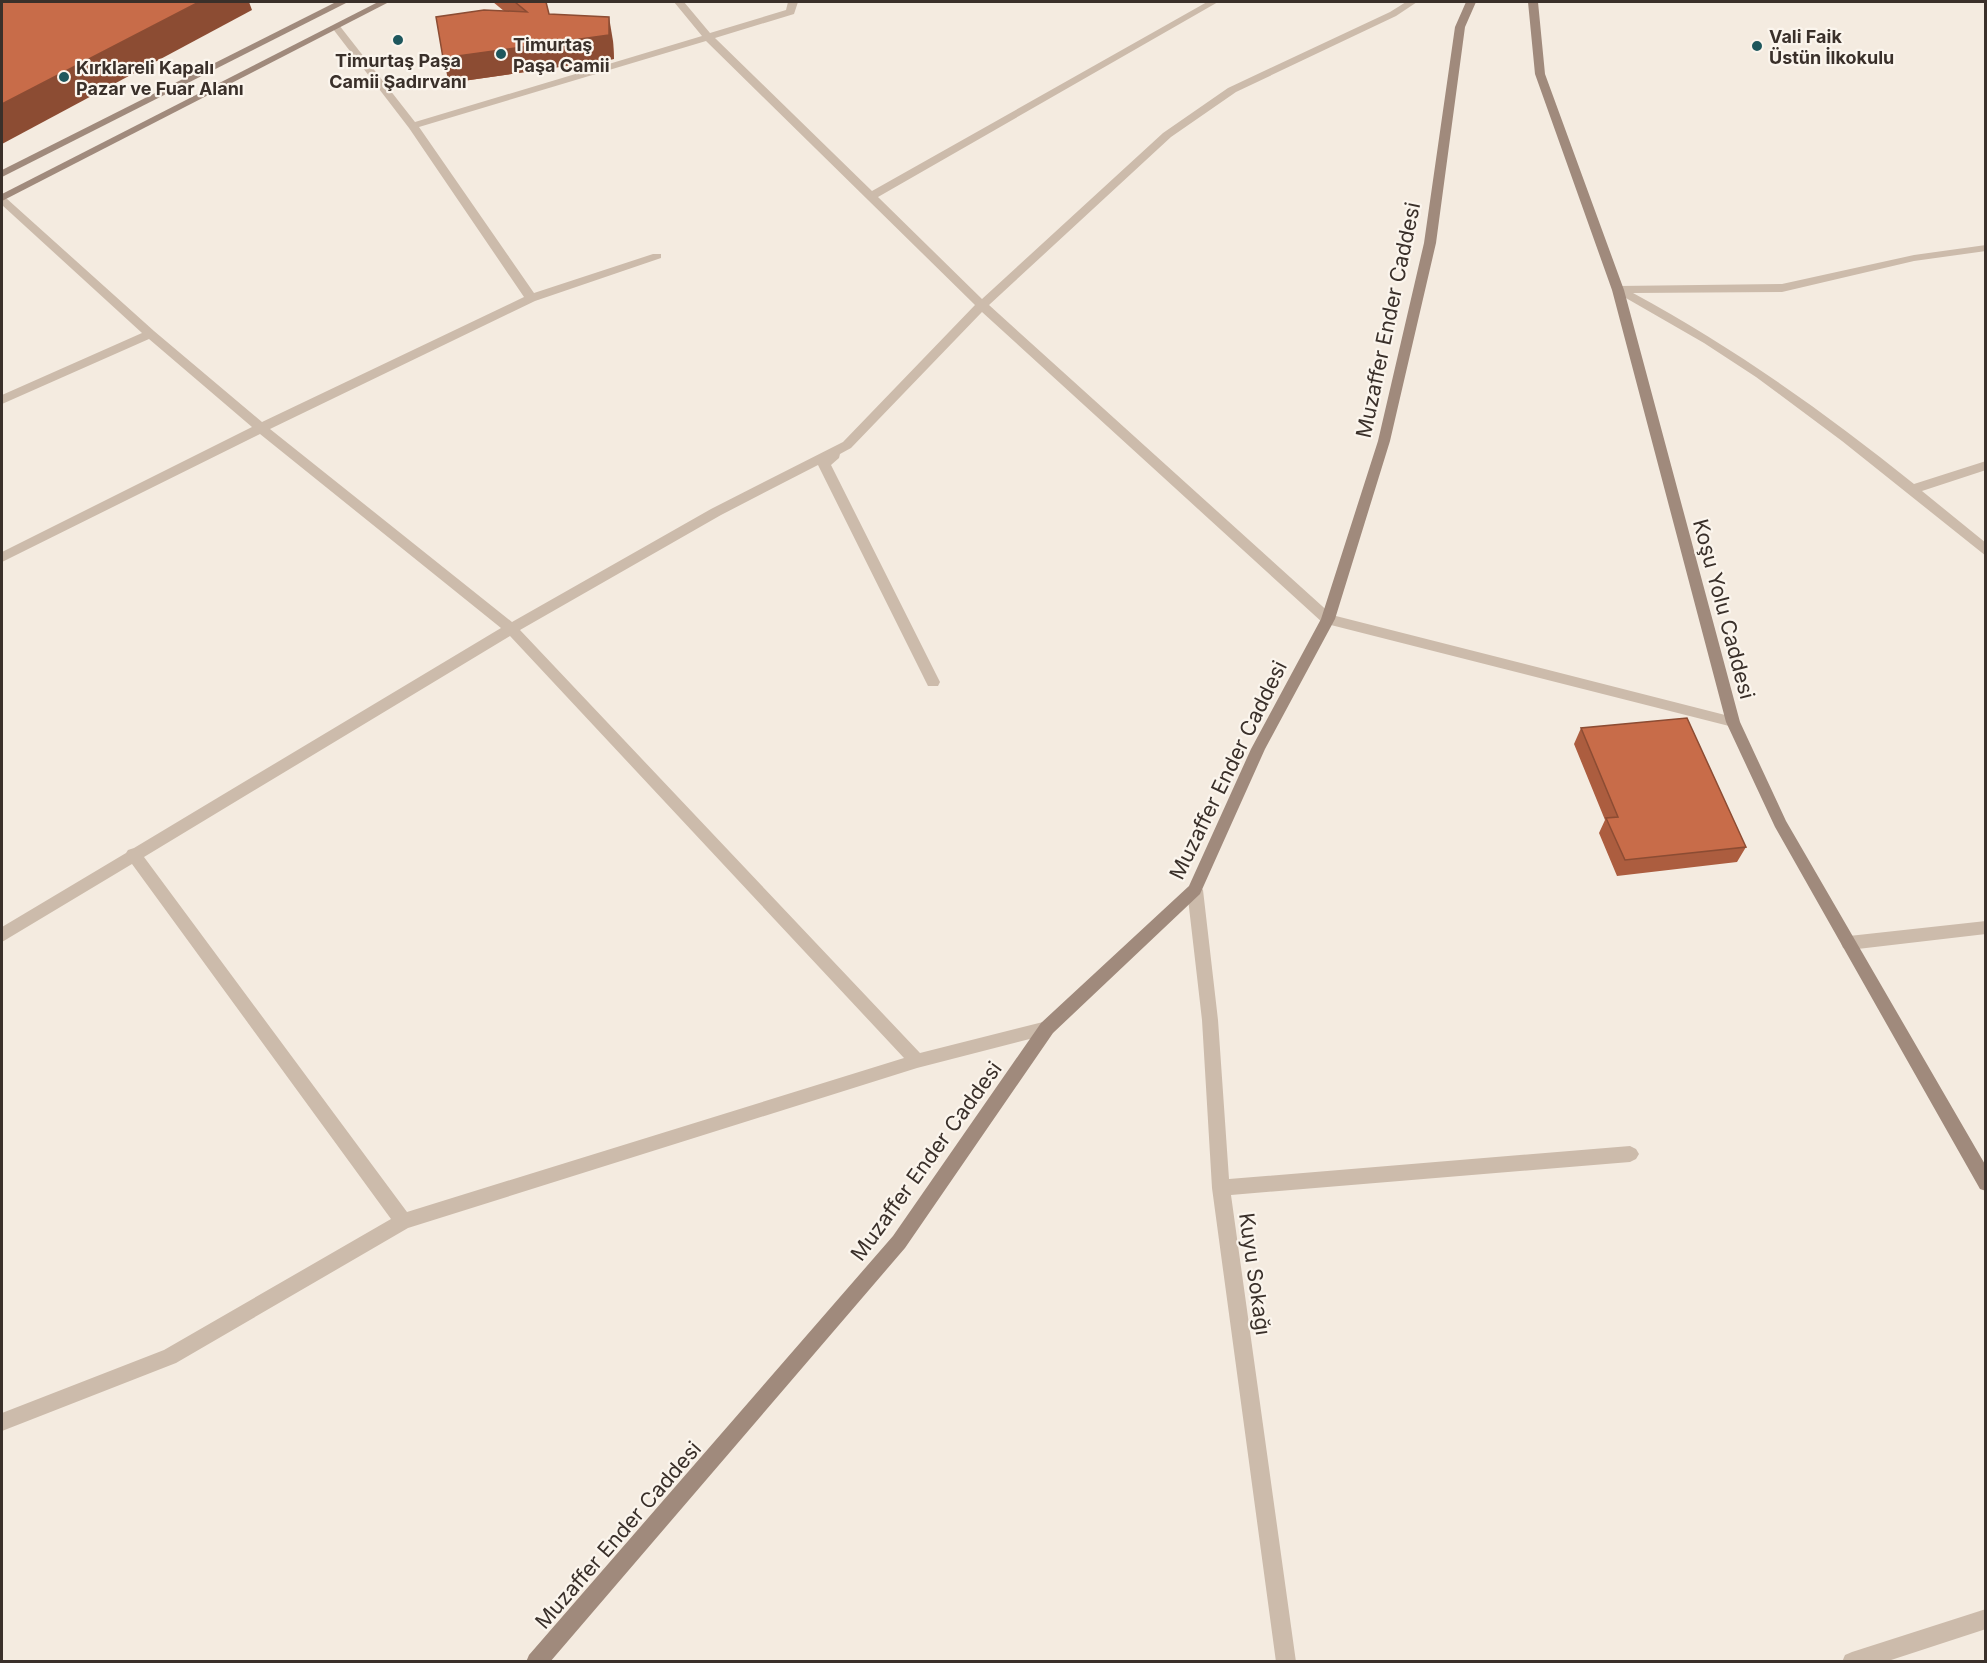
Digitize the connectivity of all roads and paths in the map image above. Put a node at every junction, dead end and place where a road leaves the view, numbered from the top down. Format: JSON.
{"nodes":[{"id":1,"x":343,"y":2,"type":"edge"},
{"id":2,"x":384,"y":2,"type":"edge"},
{"id":3,"x":679,"y":2,"type":"edge"},
{"id":4,"x":793,"y":2,"type":"edge"},
{"id":5,"x":1208,"y":2,"type":"edge"},
{"id":6,"x":1471,"y":2,"type":"edge"},
{"id":7,"x":1533,"y":2,"type":"edge"},
{"id":8,"x":1405,"y":3,"type":"edge"},
{"id":9,"x":336,"y":27,"type":"junction"},
{"id":10,"x":708,"y":37,"type":"junction"},
{"id":11,"x":412,"y":126,"type":"junction"},
{"id":12,"x":2,"y":174,"type":"edge"},
{"id":13,"x":872,"y":196,"type":"junction"},
{"id":14,"x":2,"y":199,"type":"edge"},
{"id":15,"x":1986,"y":248,"type":"edge"},
{"id":16,"x":657,"y":256,"type":"dead end"},
{"id":17,"x":1618,"y":290,"type":"junction"},
{"id":18,"x":531,"y":298,"type":"junction"},
{"id":19,"x":982,"y":305,"type":"junction"},
{"id":20,"x":150,"y":334,"type":"junction"},
{"id":21,"x":2,"y":400,"type":"edge"},
{"id":22,"x":261,"y":428,"type":"junction"},
{"id":23,"x":847,"y":445,"type":"junction"},
{"id":24,"x":1986,"y":465,"type":"edge"},
{"id":25,"x":1913,"y":489,"type":"junction"},
{"id":26,"x":1986,"y":551,"type":"edge"},
{"id":27,"x":2,"y":557,"type":"edge"},
{"id":28,"x":1328,"y":619,"type":"junction"},
{"id":29,"x":511,"y":629,"type":"junction"},
{"id":30,"x":933,"y":682,"type":"dead end"},
{"id":31,"x":1733,"y":722,"type":"junction"},
{"id":32,"x":133,"y":854,"type":"junction"},
{"id":33,"x":1196,"y":891,"type":"junction"},
{"id":34,"x":1986,"y":927,"type":"edge"},
{"id":35,"x":2,"y":935,"type":"edge"},
{"id":36,"x":1849,"y":943,"type":"junction"},
{"id":37,"x":1047,"y":1028,"type":"junction"},
{"id":38,"x":917,"y":1061,"type":"junction"},
{"id":39,"x":1630,"y":1154,"type":"dead end"},
{"id":40,"x":1986,"y":1184,"type":"edge"},
{"id":41,"x":1221,"y":1188,"type":"junction"},
{"id":42,"x":403,"y":1221,"type":"junction"},
{"id":43,"x":2,"y":1422,"type":"edge"},
{"id":44,"x":1986,"y":1619,"type":"edge"},
{"id":45,"x":536,"y":1662,"type":"edge"},
{"id":46,"x":1286,"y":1662,"type":"edge"},
{"id":47,"x":1852,"y":1662,"type":"edge"}],
"edges":[{"from":1,"to":12,"type":"street"},
{"from":2,"to":9,"type":"street"},
{"from":3,"to":10,"type":"street"},
{"from":4,"to":10,"type":"street"},
{"from":5,"to":13,"type":"street"},
{"from":6,"to":28,"type":"street","name":"Muzaffer Ender Caddesi"},
{"from":7,"to":17,"type":"street","name":"Koşu Yolu Caddesi"},
{"from":8,"to":19,"type":"street"},
{"from":9,"to":11,"type":"street"},
{"from":9,"to":14,"type":"street"},
{"from":10,"to":11,"type":"street"},
{"from":10,"to":13,"type":"street"},
{"from":11,"to":18,"type":"street"},
{"from":13,"to":19,"type":"street"},
{"from":14,"to":20,"type":"street"},
{"from":15,"to":17,"type":"street"},
{"from":16,"to":18,"type":"street"},
{"from":17,"to":25,"type":"street"},
{"from":17,"to":31,"type":"street","name":"Koşu Yolu Caddesi"},
{"from":18,"to":22,"type":"street"},
{"from":19,"to":23,"type":"street"},
{"from":19,"to":28,"type":"street"},
{"from":20,"to":21,"type":"street"},
{"from":20,"to":22,"type":"street"},
{"from":22,"to":27,"type":"street"},
{"from":22,"to":29,"type":"street"},
{"from":23,"to":29,"type":"street"},
{"from":23,"to":30,"type":"street"},
{"from":24,"to":25,"type":"street"},
{"from":25,"to":26,"type":"street"},
{"from":28,"to":31,"type":"street"},
{"from":28,"to":33,"type":"street","name":"Muzaffer Ender Caddesi"},
{"from":29,"to":32,"type":"street"},
{"from":29,"to":38,"type":"street"},
{"from":31,"to":36,"type":"street","name":"Koşu Yolu Caddesi"},
{"from":32,"to":35,"type":"street"},
{"from":32,"to":42,"type":"street"},
{"from":33,"to":37,"type":"street","name":"Muzaffer Ender Caddesi"},
{"from":33,"to":41,"type":"street","name":"Kuyu Sokağı"},
{"from":34,"to":36,"type":"street"},
{"from":36,"to":40,"type":"street","name":"Koşu Yolu Caddesi"},
{"from":37,"to":38,"type":"street"},
{"from":37,"to":45,"type":"street","name":"Muzaffer Ender Caddesi"},
{"from":38,"to":42,"type":"street"},
{"from":39,"to":41,"type":"street"},
{"from":41,"to":46,"type":"street","name":"Kuyu Sokağı"},
{"from":42,"to":43,"type":"street"},
{"from":44,"to":47,"type":"street"}]}
